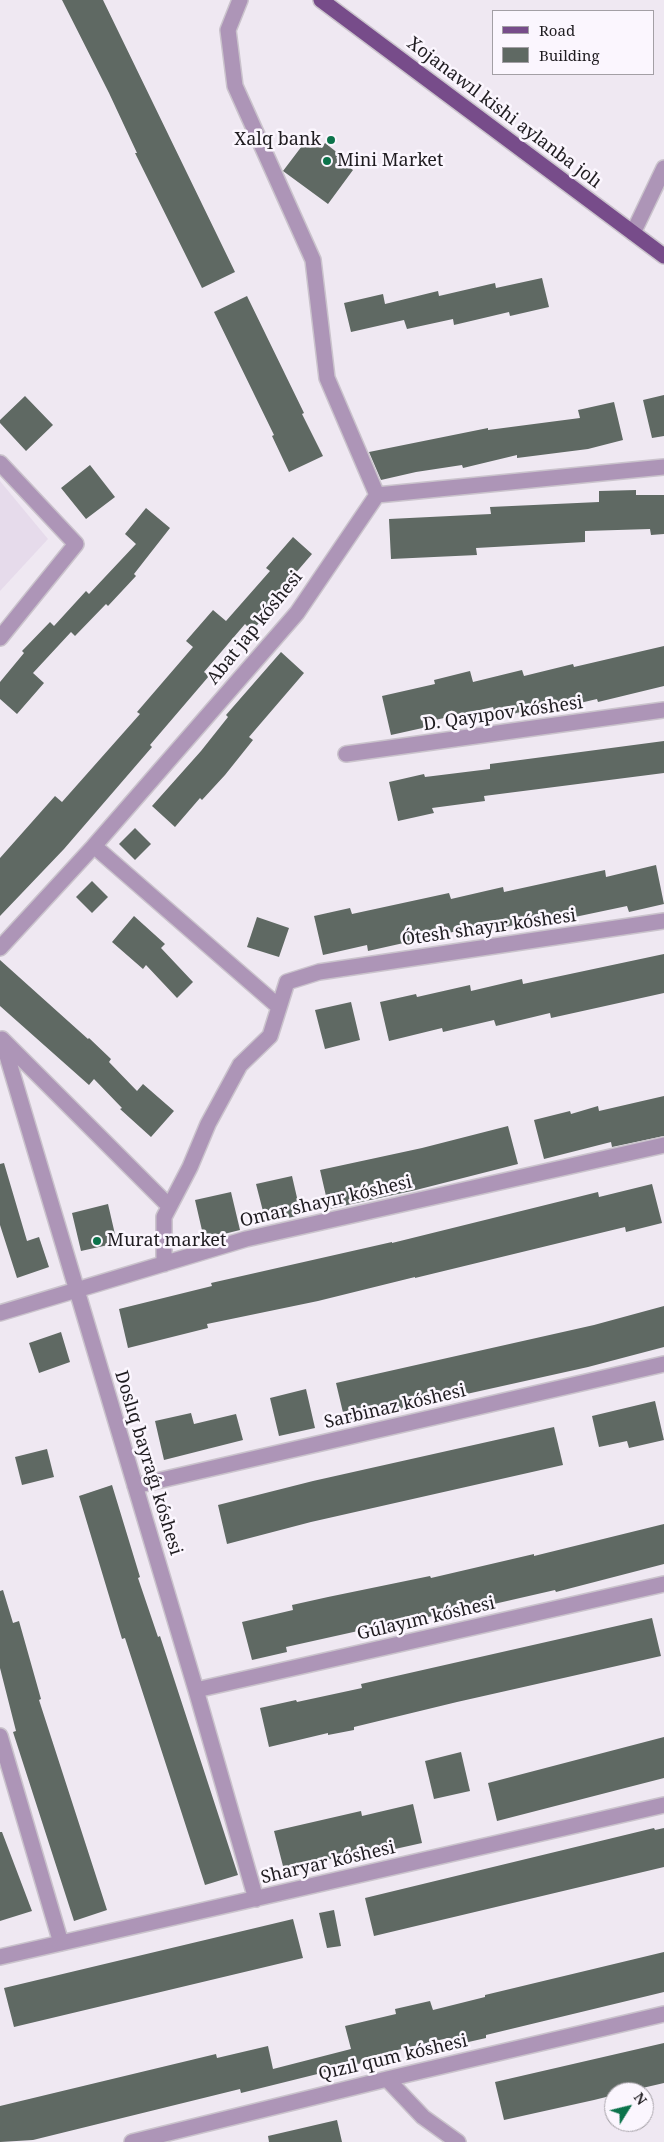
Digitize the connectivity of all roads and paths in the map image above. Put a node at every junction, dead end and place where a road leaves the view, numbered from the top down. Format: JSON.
{"nodes":[{"id":1,"x":240,"y":0,"type":"edge"},
{"id":2,"x":321,"y":0,"type":"edge"},
{"id":3,"x":664,"y":168,"type":"edge"},
{"id":4,"x":634,"y":233,"type":"junction"},
{"id":5,"x":664,"y":256,"type":"edge"},
{"id":6,"x":0,"y":463,"type":"edge"},
{"id":7,"x":664,"y":467,"type":"edge"},
{"id":8,"x":378,"y":495,"type":"junction"},
{"id":9,"x":0,"y":638,"type":"edge"},
{"id":10,"x":664,"y":710,"type":"edge"},
{"id":11,"x":346,"y":754,"type":"dead end"},
{"id":12,"x":94,"y":846,"type":"junction"},
{"id":13,"x":664,"y":921,"type":"edge"},
{"id":14,"x":0,"y":948,"type":"edge"},
{"id":15,"x":279,"y":1007,"type":"junction"},
{"id":16,"x":1,"y":1038,"type":"edge"},
{"id":17,"x":664,"y":1145,"type":"edge"},
{"id":18,"x":169,"y":1206,"type":"junction"},
{"id":19,"x":164,"y":1264,"type":"junction"},
{"id":20,"x":77,"y":1290,"type":"junction"},
{"id":21,"x":0,"y":1313,"type":"edge"},
{"id":22,"x":664,"y":1364,"type":"edge"},
{"id":23,"x":135,"y":1486,"type":"junction"},
{"id":24,"x":664,"y":1584,"type":"edge"},
{"id":25,"x":196,"y":1690,"type":"junction"},
{"id":26,"x":0,"y":1736,"type":"edge"},
{"id":27,"x":664,"y":1805,"type":"edge"},
{"id":28,"x":256,"y":1899,"type":"junction"},
{"id":29,"x":61,"y":1943,"type":"junction"},
{"id":30,"x":0,"y":1957,"type":"edge"},
{"id":31,"x":664,"y":2014,"type":"edge"},
{"id":32,"x":387,"y":2079,"type":"junction"},
{"id":33,"x":132,"y":2142,"type":"edge"},
{"id":34,"x":458,"y":2142,"type":"edge"}],
"edges":[{"from":1,"to":8,"type":"street"},
{"from":2,"to":4,"type":"main road","name":"Xojanawıl kishi aylanba jolı"},
{"from":3,"to":4,"type":"street"},
{"from":4,"to":5,"type":"main road","name":"Xojanawıl kishi aylanba jolı"},
{"from":6,"to":9,"type":"street"},
{"from":7,"to":8,"type":"street"},
{"from":8,"to":12,"type":"street","name":"Abat jap kóshesi"},
{"from":10,"to":11,"type":"street","name":"D. Qayıpov kóshesi"},
{"from":12,"to":14,"type":"street","name":"Abat jap kóshesi"},
{"from":12,"to":15,"type":"street"},
{"from":13,"to":15,"type":"street","name":"Ótesh shayır kóshesi"},
{"from":15,"to":18,"type":"street"},
{"from":16,"to":18,"type":"street","name":"Doslıq bayraǵı kóshesi"},
{"from":16,"to":20,"type":"street","name":"Doslıq bayraǵı kóshesi"},
{"from":17,"to":19,"type":"street","name":"Omar shayır kóshesi"},
{"from":18,"to":19,"type":"street"},
{"from":19,"to":20,"type":"street","name":"Omar shayır kóshesi"},
{"from":20,"to":21,"type":"street","name":"Omar shayır kóshesi"},
{"from":20,"to":23,"type":"street","name":"Doslıq bayraǵı kóshesi"},
{"from":22,"to":23,"type":"street","name":"Sarbinaz kóshesi"},
{"from":23,"to":25,"type":"street","name":"Doslıq bayraǵı kóshesi"},
{"from":24,"to":25,"type":"street","name":"Gúlayım kóshesi"},
{"from":25,"to":28,"type":"street","name":"Doslıq bayraǵı kóshesi"},
{"from":26,"to":29,"type":"street"},
{"from":27,"to":28,"type":"street","name":"Sharyar kóshesi"},
{"from":28,"to":29,"type":"street","name":"Sharyar kóshesi"},
{"from":29,"to":30,"type":"street","name":"Sharyar kóshesi"},
{"from":31,"to":32,"type":"street","name":"Qızıl qum kóshesi"},
{"from":32,"to":33,"type":"street","name":"Qızıl qum kóshesi"},
{"from":32,"to":34,"type":"street"}]}
